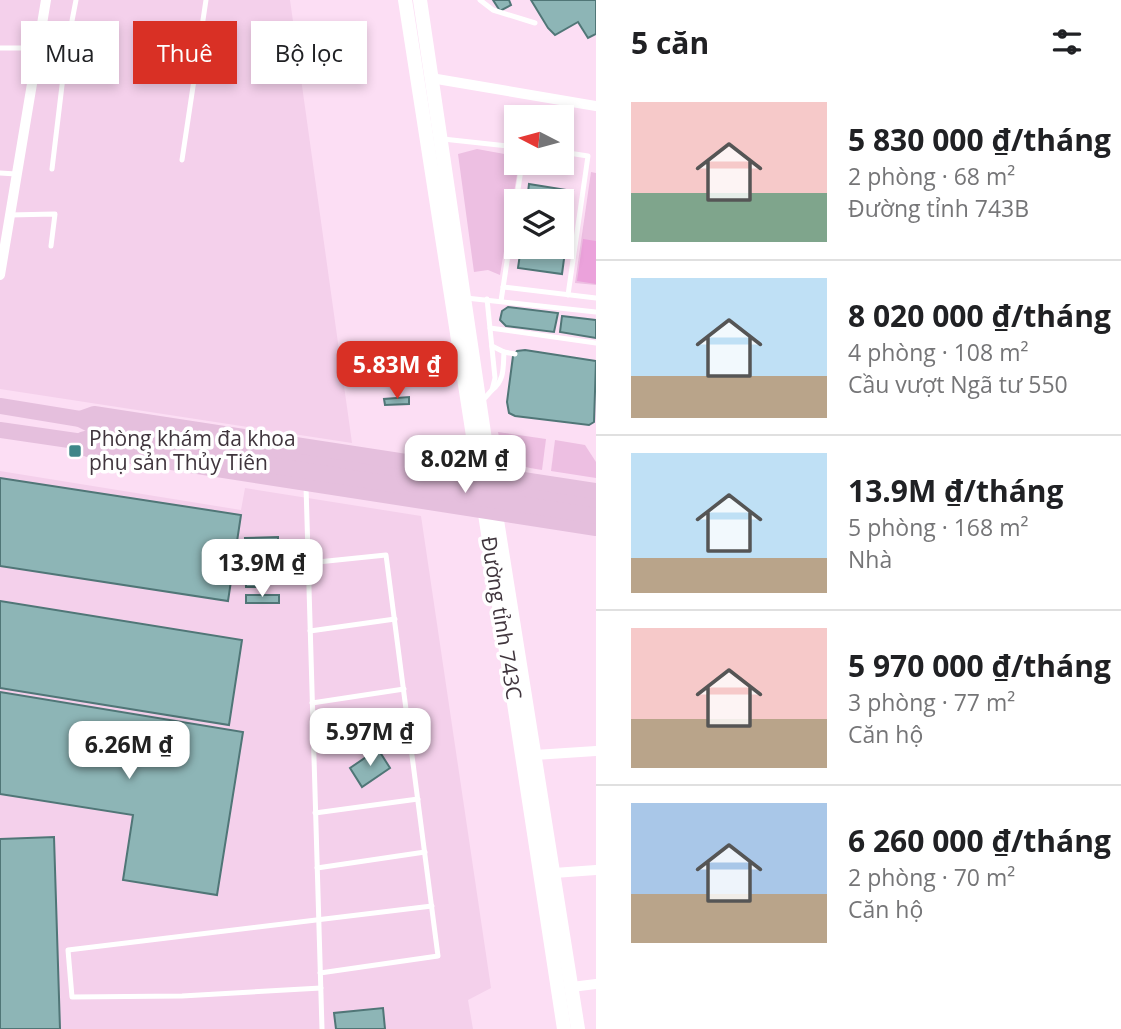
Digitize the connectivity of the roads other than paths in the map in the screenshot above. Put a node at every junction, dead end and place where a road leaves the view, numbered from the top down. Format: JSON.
{"nodes":[{"id":1,"x":46,"y":0,"type":"edge"},
{"id":2,"x":76,"y":0,"type":"edge"},
{"id":3,"x":206,"y":0,"type":"edge"},
{"id":4,"x":405,"y":0,"type":"edge"},
{"id":5,"x":420,"y":0,"type":"edge"},
{"id":6,"x":480,"y":0,"type":"edge"},
{"id":7,"x":43,"y":21,"type":"edge"},
{"id":8,"x":72,"y":21,"type":"edge"},
{"id":9,"x":535,"y":23,"type":"dead end"},
{"id":10,"x":0,"y":48,"type":"edge"},
{"id":11,"x":21,"y":48,"type":"edge"},
{"id":12,"x":424,"y":79,"type":"junction"},
{"id":13,"x":32,"y":84,"type":"edge"},
{"id":14,"x":61,"y":84,"type":"edge"},
{"id":15,"x":596,"y":106,"type":"edge"},
{"id":16,"x":441,"y":139,"type":"junction"},
{"id":17,"x":504,"y":146,"type":"edge"},
{"id":18,"x":574,"y":154,"type":"edge"},
{"id":19,"x":589,"y":156,"type":"junction"},
{"id":20,"x":596,"y":157,"type":"edge"},
{"id":21,"x":182,"y":160,"type":"dead end"},
{"id":22,"x":52,"y":169,"type":"dead end"},
{"id":23,"x":0,"y":173,"type":"edge"},
{"id":24,"x":16,"y":174,"type":"junction"},
{"id":25,"x":520,"y":175,"type":"edge"},
{"id":26,"x":9,"y":215,"type":"junction"},
{"id":27,"x":51,"y":246,"type":"dead end"},
{"id":28,"x":0,"y":275,"type":"edge"},
{"id":29,"x":503,"y":287,"type":"junction"},
{"id":30,"x":568,"y":295,"type":"junction"},
{"id":31,"x":596,"y":298,"type":"edge"},
{"id":32,"x":459,"y":299,"type":"junction"},
{"id":33,"x":487,"y":299,"type":"junction"},
{"id":34,"x":501,"y":301,"type":"junction"},
{"id":35,"x":596,"y":312,"type":"edge"},
{"id":36,"x":490,"y":328,"type":"junction"},
{"id":37,"x":596,"y":343,"type":"edge"},
{"id":38,"x":492,"y":346,"type":"junction"},
{"id":39,"x":504,"y":352,"type":"junction"},
{"id":40,"x":515,"y":354,"type":"dead end"},
{"id":41,"x":492,"y":390,"type":"junction"},
{"id":42,"x":481,"y":402,"type":"junction"},
{"id":43,"x":0,"y":406,"type":"edge"},
{"id":44,"x":80,"y":419,"type":"junction"},
{"id":45,"x":0,"y":430,"type":"edge"},
{"id":46,"x":110,"y":434,"type":"junction"},
{"id":47,"x":76,"y":442,"type":"junction"},
{"id":48,"x":486,"y":474,"type":"junction"},
{"id":49,"x":306,"y":483,"type":"junction"},
{"id":50,"x":596,"y":491,"type":"edge"},
{"id":51,"x":596,"y":504,"type":"edge"},
{"id":52,"x":490,"y":513,"type":"junction"},
{"id":53,"x":596,"y":516,"type":"edge"},
{"id":54,"x":596,"y":528,"type":"edge"},
{"id":55,"x":308,"y":562,"type":"junction"},
{"id":56,"x":395,"y":619,"type":"junction"},
{"id":57,"x":310,"y":631,"type":"junction"},
{"id":58,"x":404,"y":689,"type":"junction"},
{"id":59,"x":312,"y":703,"type":"junction"},
{"id":60,"x":529,"y":747,"type":"junction"},
{"id":61,"x":596,"y":751,"type":"edge"},
{"id":62,"x":418,"y":799,"type":"junction"},
{"id":63,"x":316,"y":813,"type":"junction"},
{"id":64,"x":425,"y":852,"type":"junction"},
{"id":65,"x":317,"y":867,"type":"junction"},
{"id":66,"x":596,"y":870,"type":"edge"},
{"id":67,"x":554,"y":873,"type":"junction"},
{"id":68,"x":432,"y":906,"type":"junction"},
{"id":69,"x":319,"y":920,"type":"junction"},
{"id":70,"x":320,"y":973,"type":"junction"},
{"id":71,"x":596,"y":984,"type":"edge"},
{"id":72,"x":321,"y":988,"type":"junction"},
{"id":73,"x":565,"y":988,"type":"junction"},
{"id":74,"x":322,"y":1029,"type":"edge"},
{"id":75,"x":564,"y":1029,"type":"edge"},
{"id":76,"x":578,"y":1029,"type":"edge"}],
"edges":[{"from":1,"to":7,"type":"street"},
{"from":2,"to":8,"type":"lane"},
{"from":3,"to":21,"type":"lane"},
{"from":4,"to":12,"type":"main road","name":"Đường tỉnh 743C"},
{"from":5,"to":12,"type":"main road","name":"Đường tỉnh 743C"},
{"from":6,"to":9,"type":"lane"},
{"from":10,"to":11,"type":"lane"},
{"from":12,"to":15,"type":"street"},
{"from":12,"to":16,"type":"main road","name":"Đường tỉnh 743C"},
{"from":12,"to":32,"type":"main road","name":"Đường tỉnh 743C"},
{"from":13,"to":24,"type":"street"},
{"from":14,"to":22,"type":"lane"},
{"from":16,"to":17,"type":"lane"},
{"from":16,"to":32,"type":"main road","name":"Đường tỉnh 743C"},
{"from":18,"to":19,"type":"lane"},
{"from":19,"to":20,"type":"lane"},
{"from":19,"to":30,"type":"lane"},
{"from":23,"to":24,"type":"lane"},
{"from":24,"to":26,"type":"street"},
{"from":25,"to":29,"type":"lane"},
{"from":26,"to":27,"type":"lane"},
{"from":26,"to":28,"type":"street"},
{"from":29,"to":30,"type":"lane"},
{"from":29,"to":34,"type":"lane"},
{"from":30,"to":31,"type":"lane"},
{"from":32,"to":33,"type":"lane"},
{"from":32,"to":42,"type":"main road","name":"Đường tỉnh 743C"},
{"from":32,"to":48,"type":"main road","name":"Đường tỉnh 743C"},
{"from":33,"to":34,"type":"lane"},
{"from":33,"to":36,"type":"lane"},
{"from":34,"to":35,"type":"lane"},
{"from":36,"to":37,"type":"lane"},
{"from":36,"to":38,"type":"lane"},
{"from":38,"to":39,"type":"lane"},
{"from":38,"to":41,"type":"lane"},
{"from":39,"to":40,"type":"lane"},
{"from":39,"to":41,"type":"lane"},
{"from":41,"to":42,"type":"lane"},
{"from":42,"to":48,"type":"main road","name":"Đường tỉnh 743C"},
{"from":43,"to":44,"type":"main road"},
{"from":44,"to":46,"type":"main road"},
{"from":44,"to":48,"type":"main road"},
{"from":45,"to":47,"type":"main road"},
{"from":46,"to":47,"type":"main road"},
{"from":46,"to":51,"type":"main road"},
{"from":46,"to":53,"type":"main road"},
{"from":47,"to":49,"type":"main road"},
{"from":48,"to":50,"type":"main road"},
{"from":48,"to":52,"type":"main road","name":"Đường tỉnh 743C"},
{"from":49,"to":52,"type":"main road"},
{"from":49,"to":55,"type":"lane"},
{"from":52,"to":54,"type":"main road"},
{"from":52,"to":60,"type":"main road","name":"Đường tỉnh 743C"},
{"from":55,"to":56,"type":"lane"},
{"from":55,"to":57,"type":"lane"},
{"from":56,"to":57,"type":"lane"},
{"from":56,"to":58,"type":"lane"},
{"from":57,"to":59,"type":"lane"},
{"from":58,"to":59,"type":"lane"},
{"from":58,"to":62,"type":"lane"},
{"from":59,"to":63,"type":"lane"},
{"from":60,"to":61,"type":"street"},
{"from":60,"to":67,"type":"main road","name":"Đường tỉnh 743C"},
{"from":60,"to":73,"type":"main road","name":"Đường tỉnh 743C"},
{"from":62,"to":63,"type":"lane"},
{"from":62,"to":64,"type":"lane"},
{"from":63,"to":65,"type":"lane"},
{"from":64,"to":65,"type":"lane"},
{"from":64,"to":68,"type":"lane"},
{"from":65,"to":69,"type":"lane"},
{"from":66,"to":67,"type":"street"},
{"from":67,"to":73,"type":"main road","name":"Đường tỉnh 743C"},
{"from":68,"to":69,"type":"lane"},
{"from":68,"to":70,"type":"lane"},
{"from":69,"to":70,"type":"lane"},
{"from":69,"to":72,"type":"lane"},
{"from":70,"to":72,"type":"lane"},
{"from":71,"to":73,"type":"street"},
{"from":72,"to":74,"type":"lane"},
{"from":73,"to":75,"type":"main road","name":"Đường tỉnh 743C"},
{"from":73,"to":76,"type":"main road","name":"Đường tỉnh 743C"}]}
